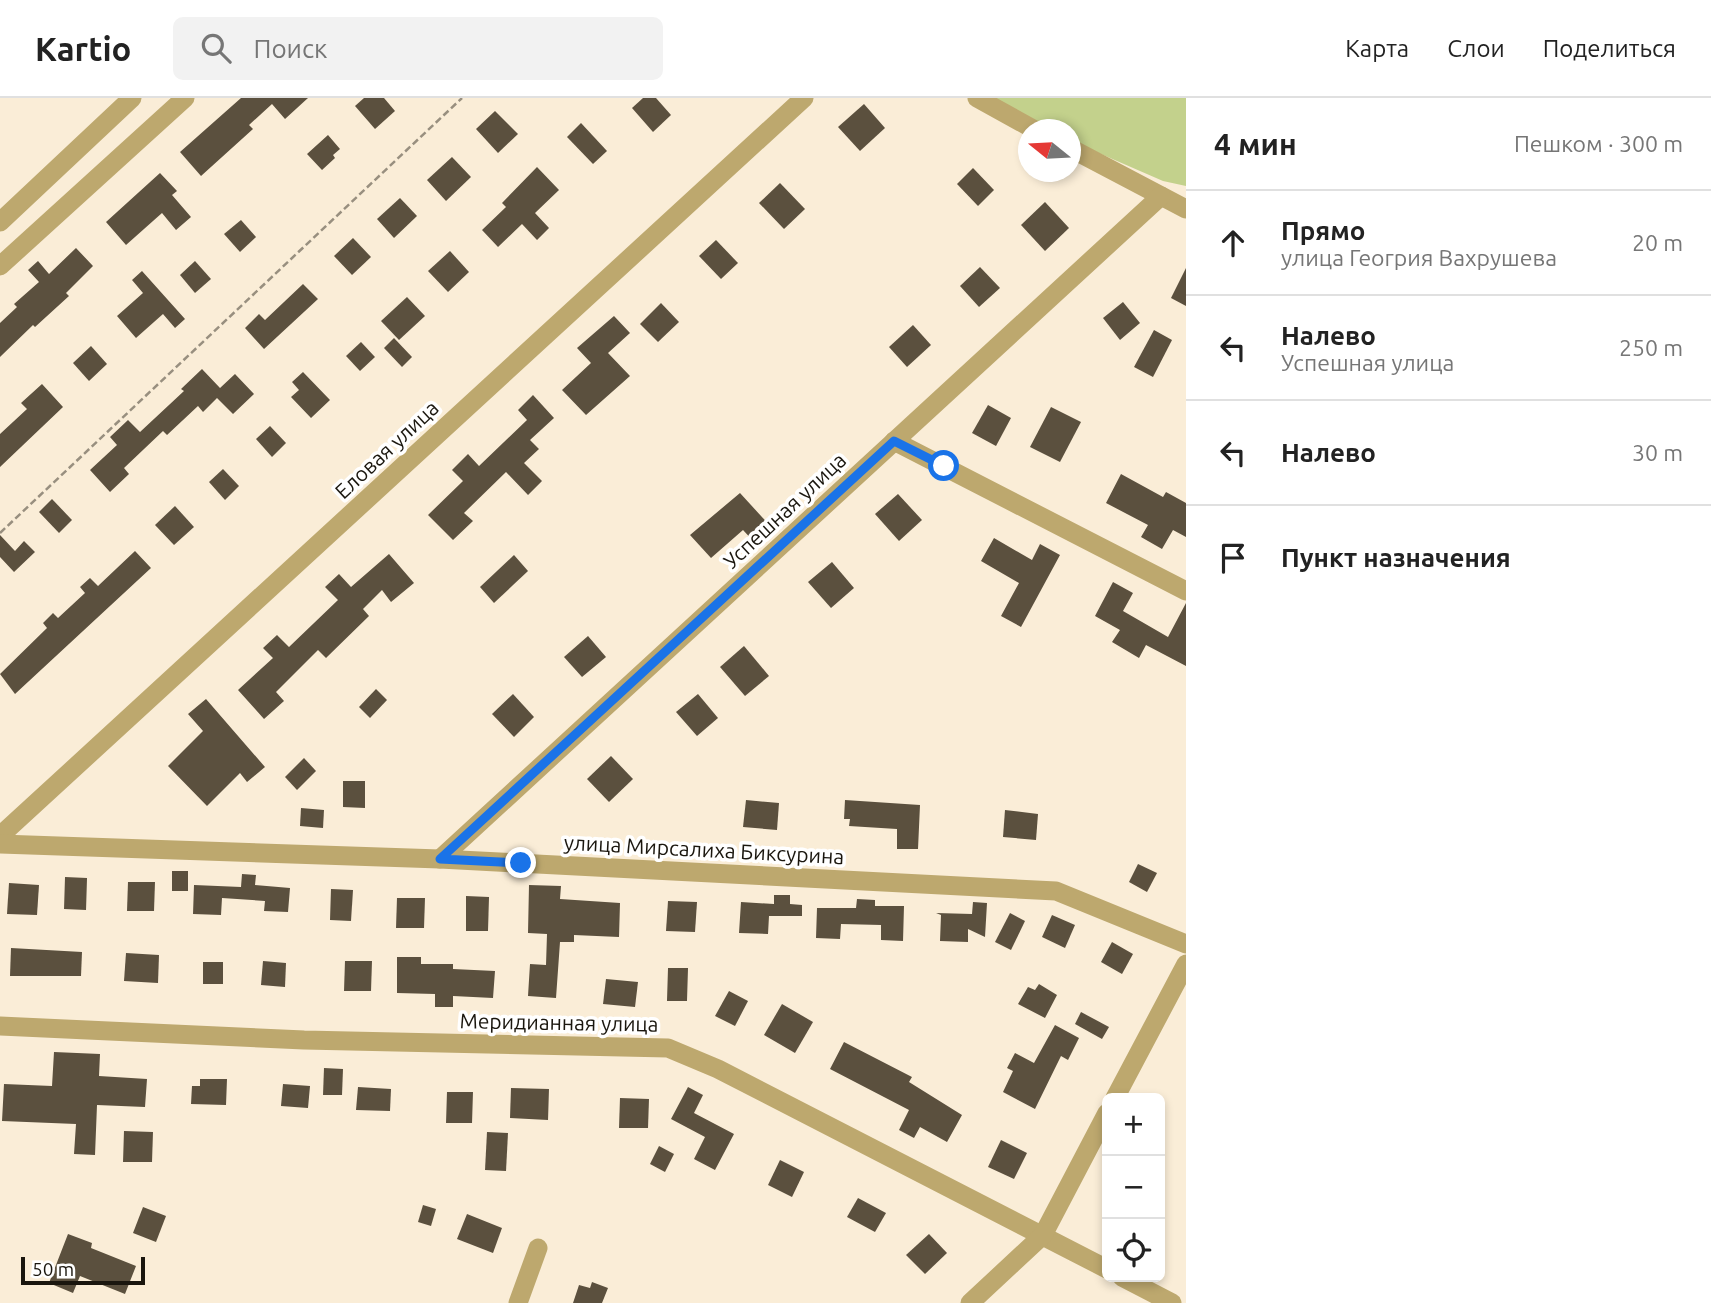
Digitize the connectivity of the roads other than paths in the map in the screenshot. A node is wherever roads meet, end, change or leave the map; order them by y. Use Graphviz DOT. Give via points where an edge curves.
graph roads {
  1 [pos="132,98"];
  2 [pos="185,98"];
  3 [pos="804,98"];
  4 [pos="976,98"];
  5 [pos="1018,121"];
  6 [pos="1081,154"];
  7 [pos="1161,197"];
  8 [pos="1186,209"];
  9 [pos="0,222"];
  10 [pos="0,266"];
  11 [pos="894,441"];
  12 [pos="1186,591"];
  13 [pos="0,836"];
  14 [pos="0,844"];
  15 [pos="440,859"];
  16 [pos="1186,944"];
  17 [pos="1186,964"];
  18 [pos="0,1026"];
  19 [pos="1118,1093"];
  20 [pos="1102,1123"];
  21 [pos="1043,1235"];
  22 [pos="538,1248"];
  23 [pos="1102,1266"];
  24 [pos="1132,1282"];
  25 [pos="518,1303"];
  26 [pos="970,1303"];
  27 [pos="1172,1303"];
  1 -- 9 [label="street"];
  2 -- 10 [label="street"];
  3 -- 13 [label="street, Еловая улица"];
  4 -- 5 [label="street"];
  6 -- 7 [label="street"];
  7 -- 8 [label="street"];
  7 -- 11 [label="street, Успешная улица"];
  11 -- 12 [label="street"];
  11 -- 15 [label="street, Успешная улица"];
  14 -- 15 [label="street, улица Мирсалиха Биксурина"];
  15 -- 16 [label="street, улица Мирсалиха Биксурина" via="1056,891"];
  17 -- 19 [label="street"];
  18 -- 21 [label="street, Меридианная улица" via="304,1040 668,1048 718,1069"];
  20 -- 21 [label="street"];
  21 -- 23 [label="street, Меридианная улица"];
  21 -- 26 [label="street"];
  22 -- 25 [label="street"];
  24 -- 27 [label="street"];
}
